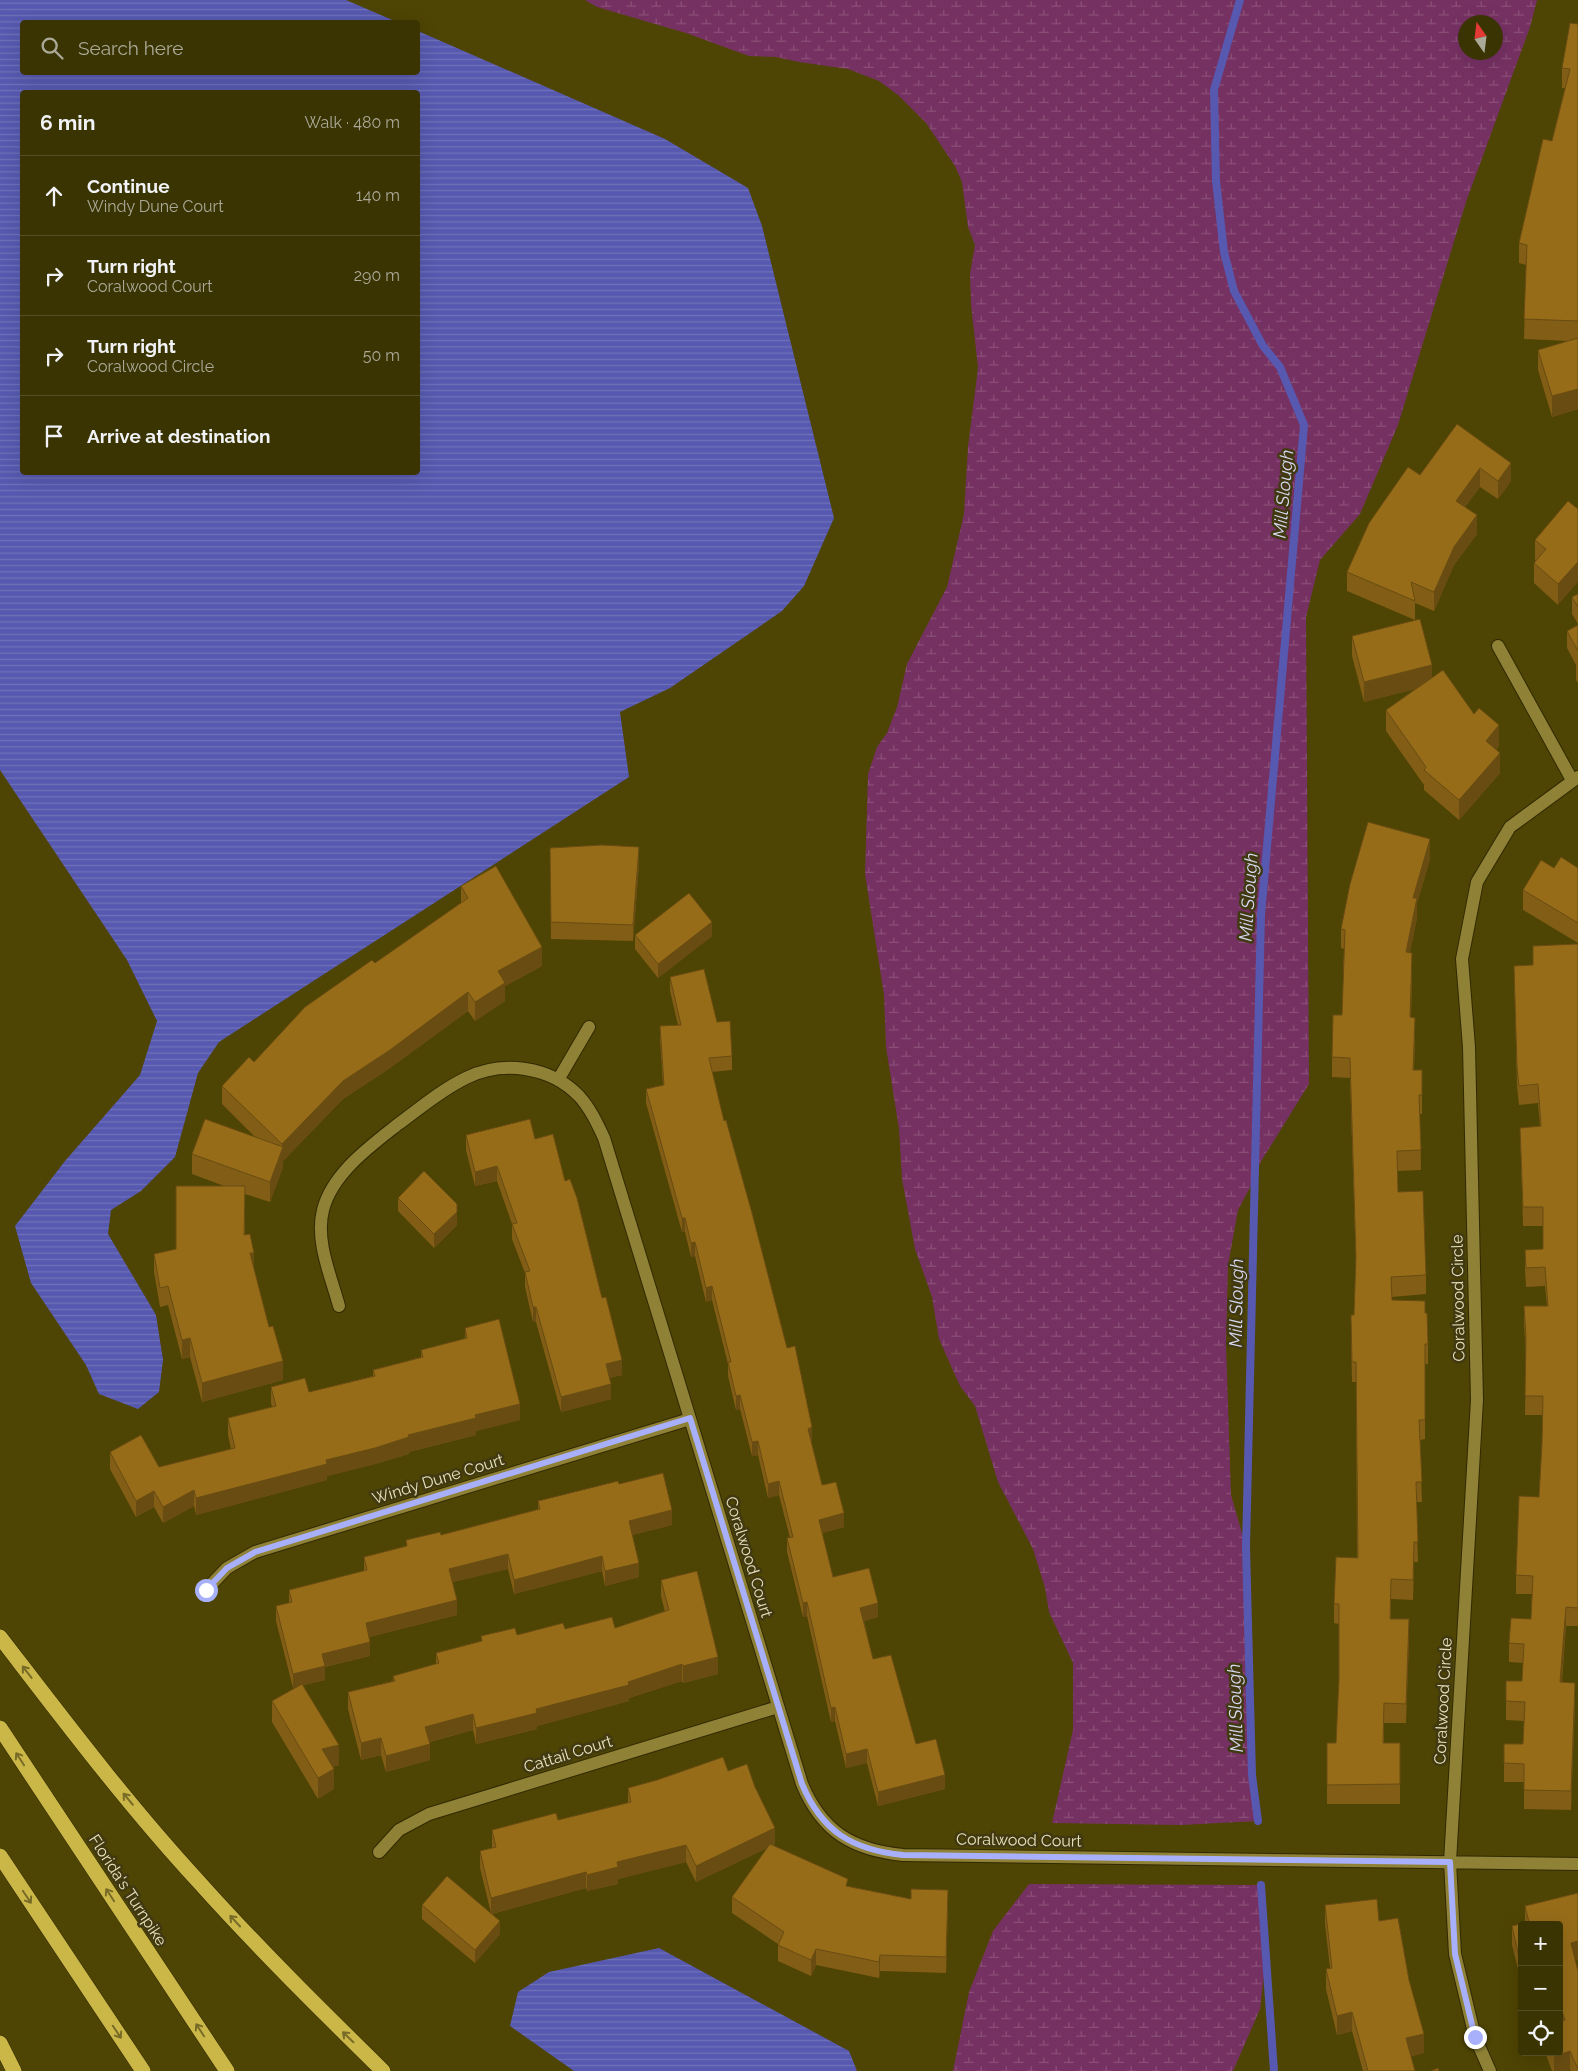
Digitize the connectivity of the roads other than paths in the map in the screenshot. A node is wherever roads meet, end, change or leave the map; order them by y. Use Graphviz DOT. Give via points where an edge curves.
graph roads {
  1 [pos="1498,646"];
  2 [pos="1575,778"];
  3 [pos="589,1027"];
  4 [pos="558,1080"];
  5 [pos="339,1306"];
  6 [pos="690,1418"];
  7 [pos="206,1590"];
  8 [pos="0,1637"];
  9 [pos="778,1707"];
  10 [pos="0,1728"];
  11 [pos="379,1852"];
  12 [pos="0,1856"];
  13 [pos="1450,1862"];
  14 [pos="1578,1864"];
  15 [pos="0,2043"];
  16 [pos="14,2071"];
  17 [pos="143,2071"];
  18 [pos="227,2071"];
  19 [pos="384,2071"];
  20 [pos="1490,2071"];
  1 -- 2 [label="street"];
  2 -- 13 [label="street, Coralwood Circle" via="1510,827 1477,882 1462,959 1469,1047 1477,1400"];
  3 -- 4 [label="street"];
  4 -- 5 [label="street, Coralwood Court" via="536,1071 512,1067 467,1077 379,1139 347,1170 328,1196 320,1237"];
  4 -- 6 [label="street, Coralwood Court" via="579,1097 604,1138"];
  6 -- 7 [label="street, Windy Dune Court" via="255,1552 227,1568"];
  6 -- 9 [label="street, Coralwood Court"];
  19 -- 8 [label="highway, one-way" via="300,1990 197,1881 94,1758"];
  9 -- 11 [label="street, Cattail Court" via="429,1814 399,1830"];
  9 -- 13 [label="street, Coralwood Court" via="802,1784 815,1811 843,1838 884,1853"];
  18 -- 10 [label="highway, Florida's Turnpike, one-way"];
  12 -- 17 [label="highway, one-way"];
  13 -- 14 [label="street"];
  13 -- 20 [label="street, Coralwood Circle" via="1455,1954 1475,2037"];
  15 -- 16 [label="highway"];
}
